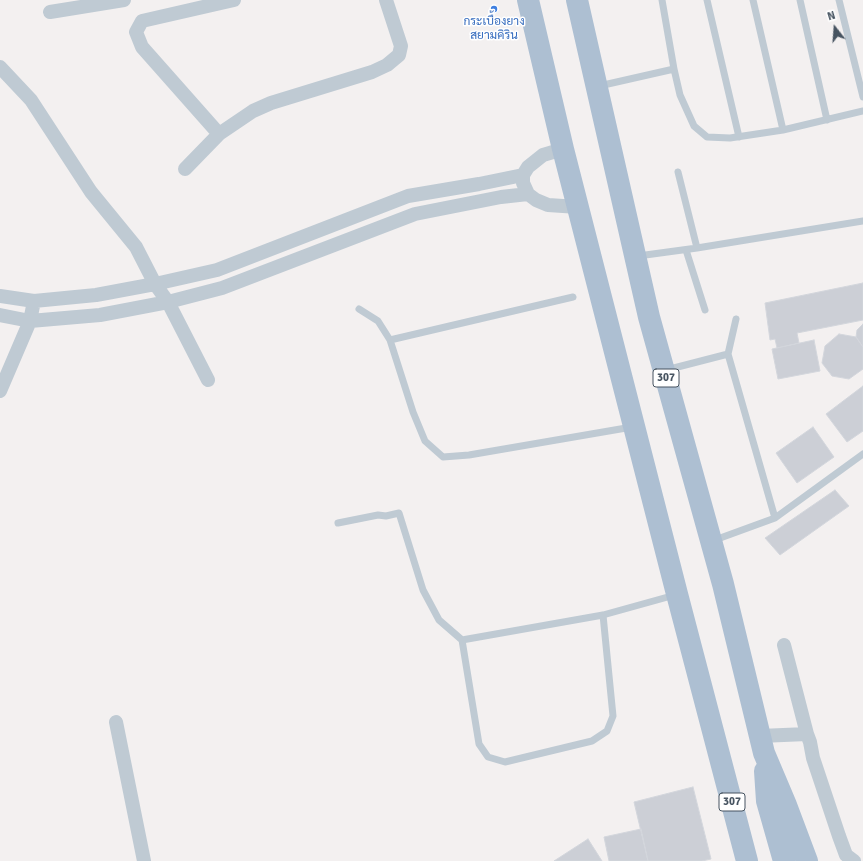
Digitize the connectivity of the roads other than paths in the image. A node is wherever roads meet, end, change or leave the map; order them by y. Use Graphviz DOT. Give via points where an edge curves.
graph roads {
  1 [pos="124,0"];
  2 [pos="234,0"];
  3 [pos="386,0"];
  4 [pos="528,0"];
  5 [pos="577,0"];
  6 [pos="662,0"];
  7 [pos="707,0"];
  8 [pos="754,0"];
  9 [pos="800,0"];
  10 [pos="839,0"];
  11 [pos="50,12"];
  12 [pos="0,67"];
  13 [pos="674,69"];
  14 [pos="597,87"];
  15 [pos="863,97"];
  16 [pos="863,111"];
  17 [pos="827,120"];
  18 [pos="783,130"];
  19 [pos="218,134"];
  20 [pos="739,137"];
  21 [pos="563,149"];
  22 [pos="185,169"];
  23 [pos="678,172"];
  24 [pos="523,175"];
  25 [pos="528,194"];
  26 [pos="578,207"];
  27 [pos="863,221"];
  28 [pos="697,248"];
  29 [pos="686,250"];
  30 [pos="636,256"];
  31 [pos="155,284"];
  32 [pos="0,296"];
  33 [pos="573,297"];
  34 [pos="34,301"];
  35 [pos="168,302"];
  36 [pos="359,309"];
  37 [pos="705,310"];
  38 [pos="0,315"];
  39 [pos="736,319"];
  40 [pos="30,321"];
  41 [pos="390,340"];
  42 [pos="728,354"];
  43 [pos="664,370"];
  44 [pos="208,380"];
  45 [pos="0,391"];
  46 [pos="634,426"];
  47 [pos="863,454"];
  48 [pos="775,518"];
  49 [pos="338,522"];
  50 [pos="710,542"];
  51 [pos="677,594"];
  52 [pos="603,615"];
  53 [pos="462,640"];
  54 [pos="784,645"];
  55 [pos="116,722"];
  56 [pos="807,734"];
  57 [pos="762,744"];
  58 [pos="144,861"];
  59 [pos="747,861"];
  60 [pos="784,861"];
  61 [pos="807,861"];
  62 [pos="854,861"];
  1 -- 11 [label="street"];
  2 -- 19 [label="street" via="142,21 136,32 142,47"];
  3 -- 19 [label="street" via="401,46 399,55 387,65 271,103 253,111"];
  4 -- 21 [label="main road, 307"];
  5 -- 14 [label="main road, 307"];
  6 -- 13 [label="lane"];
  7 -- 20 [label="lane"];
  8 -- 18 [label="lane"];
  9 -- 17 [label="lane"];
  10 -- 15 [label="lane"];
  12 -- 31 [label="street" via="31,100 91,192 136,247"];
  13 -- 14 [label="lane"];
  13 -- 20 [label="lane" via="680,95 694,126 707,137"];
  14 -- 30 [label="main road, 307"];
  16 -- 17 [label="lane"];
  17 -- 18 [label="lane"];
  18 -- 20 [label="lane"];
  19 -- 22 [label="street"];
  21 -- 24 [label="street" via="544,155 528,167"];
  21 -- 26 [label="main road, 307"];
  23 -- 28 [label="lane"];
  24 -- 25 [label="street" via="523,183"];
  24 -- 31 [label="street" via="408,196 217,270"];
  25 -- 26 [label="street" via="548,205"];
  25 -- 35 [label="street" via="415,214 222,288"];
  26 -- 46 [label="main road, 307"];
  27 -- 28 [label="lane"];
  28 -- 29 [label="lane"];
  29 -- 30 [label="lane"];
  29 -- 37 [label="lane"];
  30 -- 43 [label="main road, 307"];
  31 -- 34 [label="street" via="96,295"];
  31 -- 35 [label="street"];
  32 -- 34 [label="street"];
  33 -- 41 [label="lane"];
  34 -- 40 [label="street"];
  35 -- 40 [label="street" via="100,315"];
  35 -- 44 [label="street"];
  36 -- 41 [label="lane" via="378,321"];
  38 -- 40 [label="street"];
  39 -- 42 [label="lane"];
  40 -- 45 [label="street"];
  41 -- 46 [label="lane" via="425,441 443,457"];
  42 -- 43 [label="lane"];
  42 -- 48 [label="lane"];
  43 -- 50 [label="main road, 307"];
  46 -- 51 [label="main road, 307"];
  47 -- 48 [label="lane"];
  48 -- 50 [label="lane"];
  49 -- 53 [label="lane" via="399,513 423,590 438,620"];
  50 -- 57 [label="main road, 307" via="723,584"];
  51 -- 52 [label="lane"];
  51 -- 59 [label="main road, 307"];
  52 -- 53 [label="lane"];
  52 -- 53 [label="lane" via="613,716 607,731 592,741 505,762 488,757 479,744"];
  54 -- 56 [label="street"];
  55 -- 58 [label="street"];
  56 -- 57 [label="street"];
  56 -- 62 [label="street" via="846,855"];
  57 -- 60 [label="main road, 307" via="767,801"];
  57 -- 61 [label="main road"];
}
